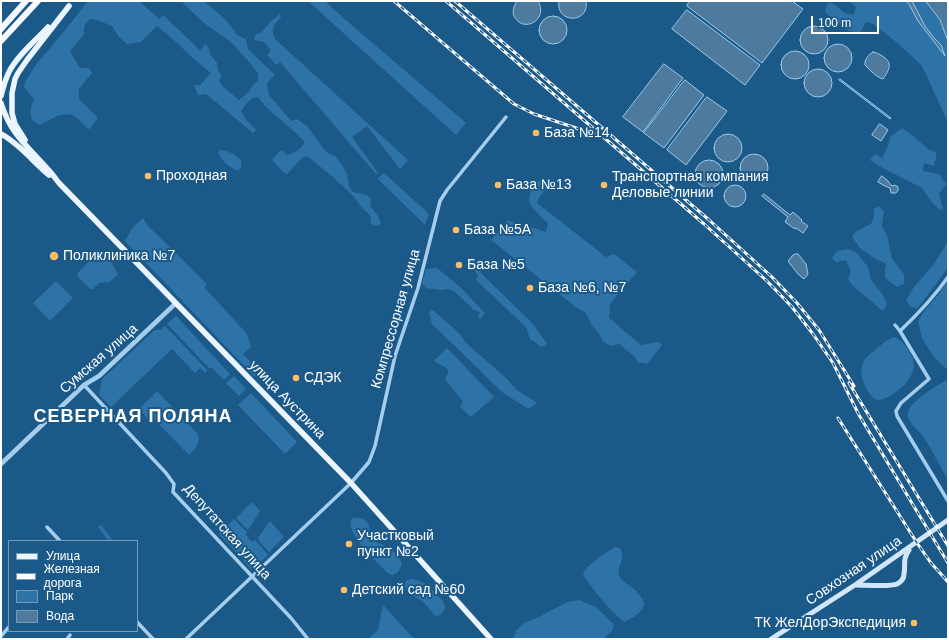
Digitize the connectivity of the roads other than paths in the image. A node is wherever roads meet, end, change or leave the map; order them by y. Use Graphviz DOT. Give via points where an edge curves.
graph roads {
  1 [pos="26,1"];
  2 [pos="38,1"];
  3 [pos="73,1"];
  4 [pos="69,6"];
  5 [pos="1,29"];
  6 [pos="1,41"];
  7 [pos="1,96"];
  8 [pos="1,103"];
  9 [pos="506,117"];
  10 [pos="1,134"];
  11 [pos="1,138"];
  12 [pos="26,153"];
  13 [pos="35,155"];
  14 [pos="59,183"];
  15 [pos="948,277"];
  16 [pos="176,304"];
  17 [pos="895,325"];
  18 [pos="900,330"];
  19 [pos="84,386"];
  20 [pos="1,464"];
  21 [pos="351,484"];
  22 [pos="948,501"];
  23 [pos="948,520"];
  24 [pos="46,527"];
  25 [pos="59,540"];
  26 [pos="911,547"];
  27 [pos="890,562"];
  28 [pos="904,569"];
  29 [pos="252,577"];
  30 [pos="855,585"];
  31 [pos="138,623"];
  32 [pos="8,628"];
  33 [pos="70,635"];
  34 [pos="1,636"];
  35 [pos="67,639"];
  36 [pos="152,639"];
  37 [pos="186,639"];
  38 [pos="308,639"];
  39 [pos="491,639"];
  40 [pos="771,639"];
  1 -- 5 [label="highway"];
  2 -- 6 [label="highway"];
  3 -- 4 [label="main road"];
  4 -- 7 [label="main road" via="16,62 7,77"];
  4 -- 13 [label="main road" via="21,68 13,86 13,118"];
  8 -- 13 [label="main road" via="16,133"];
  9 -- 21 [label="street, Компрессорная улица" via="440,201 418,288 395,356 375,446 369,462"];
  10 -- 12 [label="main road"];
  11 -- 12 [label="main road"];
  12 -- 14 [label="main road"];
  13 -- 14 [label="main road"];
  14 -- 16 [label="main road, улица Аустрина"];
  15 -- 18 [label="street" via="938,292"];
  16 -- 19 [label="street, Сумская улица" via="99,376"];
  16 -- 21 [label="main road, улица Аустрина"];
  17 -- 18 [label="street"];
  18 -- 22 [label="street" via="929,379 901,403 896,412 897,416"];
  19 -- 20 [label="street, Сумская улица"];
  19 -- 29 [label="street, Депутатская улица" via="166,473 174,484 173,492"];
  21 -- 29 [label="street, Компрессорная улица"];
  21 -- 39 [label="main road, улица Аустрина"];
  23 -- 26 [label="main road, Совхозная улица"];
  24 -- 25 [label="street"];
  26 -- 27 [label="main road, Совхозная улица"];
  26 -- 28 [label="main road" via="905,557"];
  27 -- 28 [label="main road" via="898,563"];
  27 -- 30 [label="main road, Совхозная улица"];
  28 -- 30 [label="main road" via="903,580 894,585"];
  29 -- 37 [label="street, Компрессорная улица"];
  29 -- 38 [label="street, Депутатская улица"];
  30 -- 40 [label="main road, Совхозная улица"];
  31 -- 36 [label="street"];
  32 -- 34 [label="street"];
  33 -- 35 [label="street"];
}
